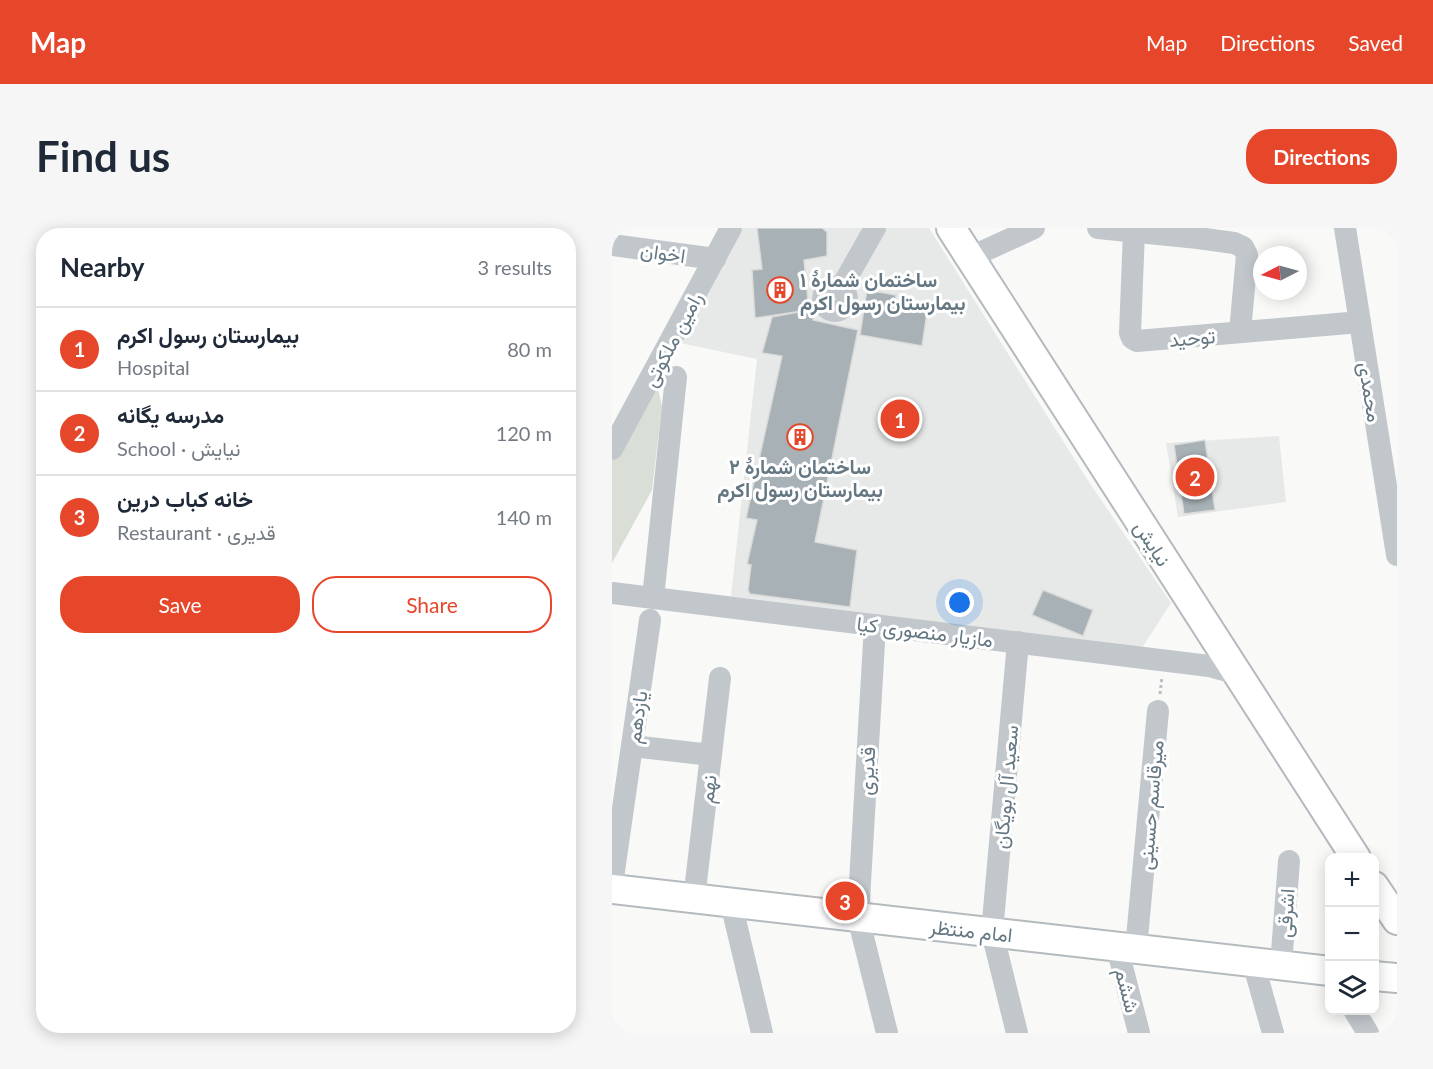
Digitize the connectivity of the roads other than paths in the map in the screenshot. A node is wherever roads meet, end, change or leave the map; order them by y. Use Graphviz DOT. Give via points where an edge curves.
graph roads {
  1 [pos="716,228"];
  2 [pos="731,228"];
  3 [pos="875,228"];
  4 [pos="951,228"];
  5 [pos="1034,228"];
  6 [pos="1098,228"];
  7 [pos="1345,228"];
  8 [pos="1134,231"];
  9 [pos="1199,233"];
  10 [pos="612,245"];
  11 [pos="984,250"];
  12 [pos="715,259"];
  13 [pos="840,288"];
  14 [pos="1360,322"];
  15 [pos="1240,332"];
  16 [pos="676,377"];
  17 [pos="612,449"];
  18 [pos="1389,458"];
  19 [pos="1397,555"];
  20 [pos="612,593"];
  21 [pos="652,609"];
  22 [pos="875,625"];
  23 [pos="1018,642"];
  24 [pos="1238,674"];
  25 [pos="720,678"];
  26 [pos="1158,711"];
  27 [pos="632,746"];
  28 [pos="711,755"];
  29 [pos="1353,853"];
  30 [pos="1289,861"];
  31 [pos="612,885"];
  32 [pos="612,889"];
  33 [pos="694,899"];
  34 [pos="731,903"];
  35 [pos="858,917"];
  36 [pos="992,932"];
  37 [pos="1126,948"];
  38 [pos="1267,964"];
  39 [pos="1325,971"];
  40 [pos="1379,976"];
  41 [pos="1397,978"];
  42 [pos="1357,1015"];
  43 [pos="762,1033"];
  44 [pos="887,1033"];
  45 [pos="1017,1033"];
  46 [pos="1139,1033"];
  47 [pos="1273,1033"];
  48 [pos="1368,1033"];
  1 -- 12 [label="street"];
  2 -- 12 [label="street, رامین ملکوتی"];
  3 -- 13 [label="street"];
  4 -- 24 [label="main road, نیایش"];
  5 -- 11 [label="street"];
  6 -- 8 [label="street"];
  7 -- 14 [label="street, محمدی"];
  8 -- 9 [label="street"];
  8 -- 15 [label="street, توحید" via="1132,338 1143,341"];
  9 -- 15 [label="street" via="1234,243 1246,251"];
  10 -- 12 [label="street, اخوان"];
  12 -- 17 [label="street, رامین ملکوتی"];
  14 -- 15 [label="street, توحید"];
  14 -- 18 [label="street, محمدی"];
  16 -- 21 [label="street, یازدهم"];
  18 -- 19 [label="street, محمدی"];
  20 -- 21 [label="street, مازیار منصوری کیا"];
  21 -- 22 [label="street, مازیار منصوری کیا"];
  21 -- 27 [label="street, یازدهم"];
  22 -- 23 [label="street, مازیار منصوری کیا"];
  22 -- 35 [label="street, قدیری"];
  23 -- 24 [label="street, مازیار منصوری کیا" via="1209,666"];
  23 -- 36 [label="street, سعید آل بویگان"];
  24 -- 29 [label="main road, نیایش"];
  25 -- 28 [label="street, نهم"];
  26 -- 37 [label="street, میرقاسم حسینی"];
  27 -- 28 [label="street"];
  27 -- 31 [label="street, یازدهم"];
  28 -- 33 [label="street, نهم"];
  30 -- 38 [label="street, اشرقی"];
  32 -- 33 [label="main road, امام منتظر"];
  33 -- 34 [label="main road, امام منتظر"];
  34 -- 35 [label="main road, امام منتظر"];
  34 -- 43 [label="street"];
  35 -- 36 [label="main road, امام منتظر"];
  35 -- 44 [label="street, قدیری"];
  36 -- 37 [label="main road, امام منتظر"];
  36 -- 45 [label="street, سعید آل بویگان"];
  37 -- 38 [label="main road, امام منتظر"];
  37 -- 46 [label="street, ششم"];
  38 -- 39 [label="main road, امام منتظر"];
  38 -- 47 [label="street"];
  40 -- 41 [label="main road"];
  42 -- 48 [label="street"];
}
